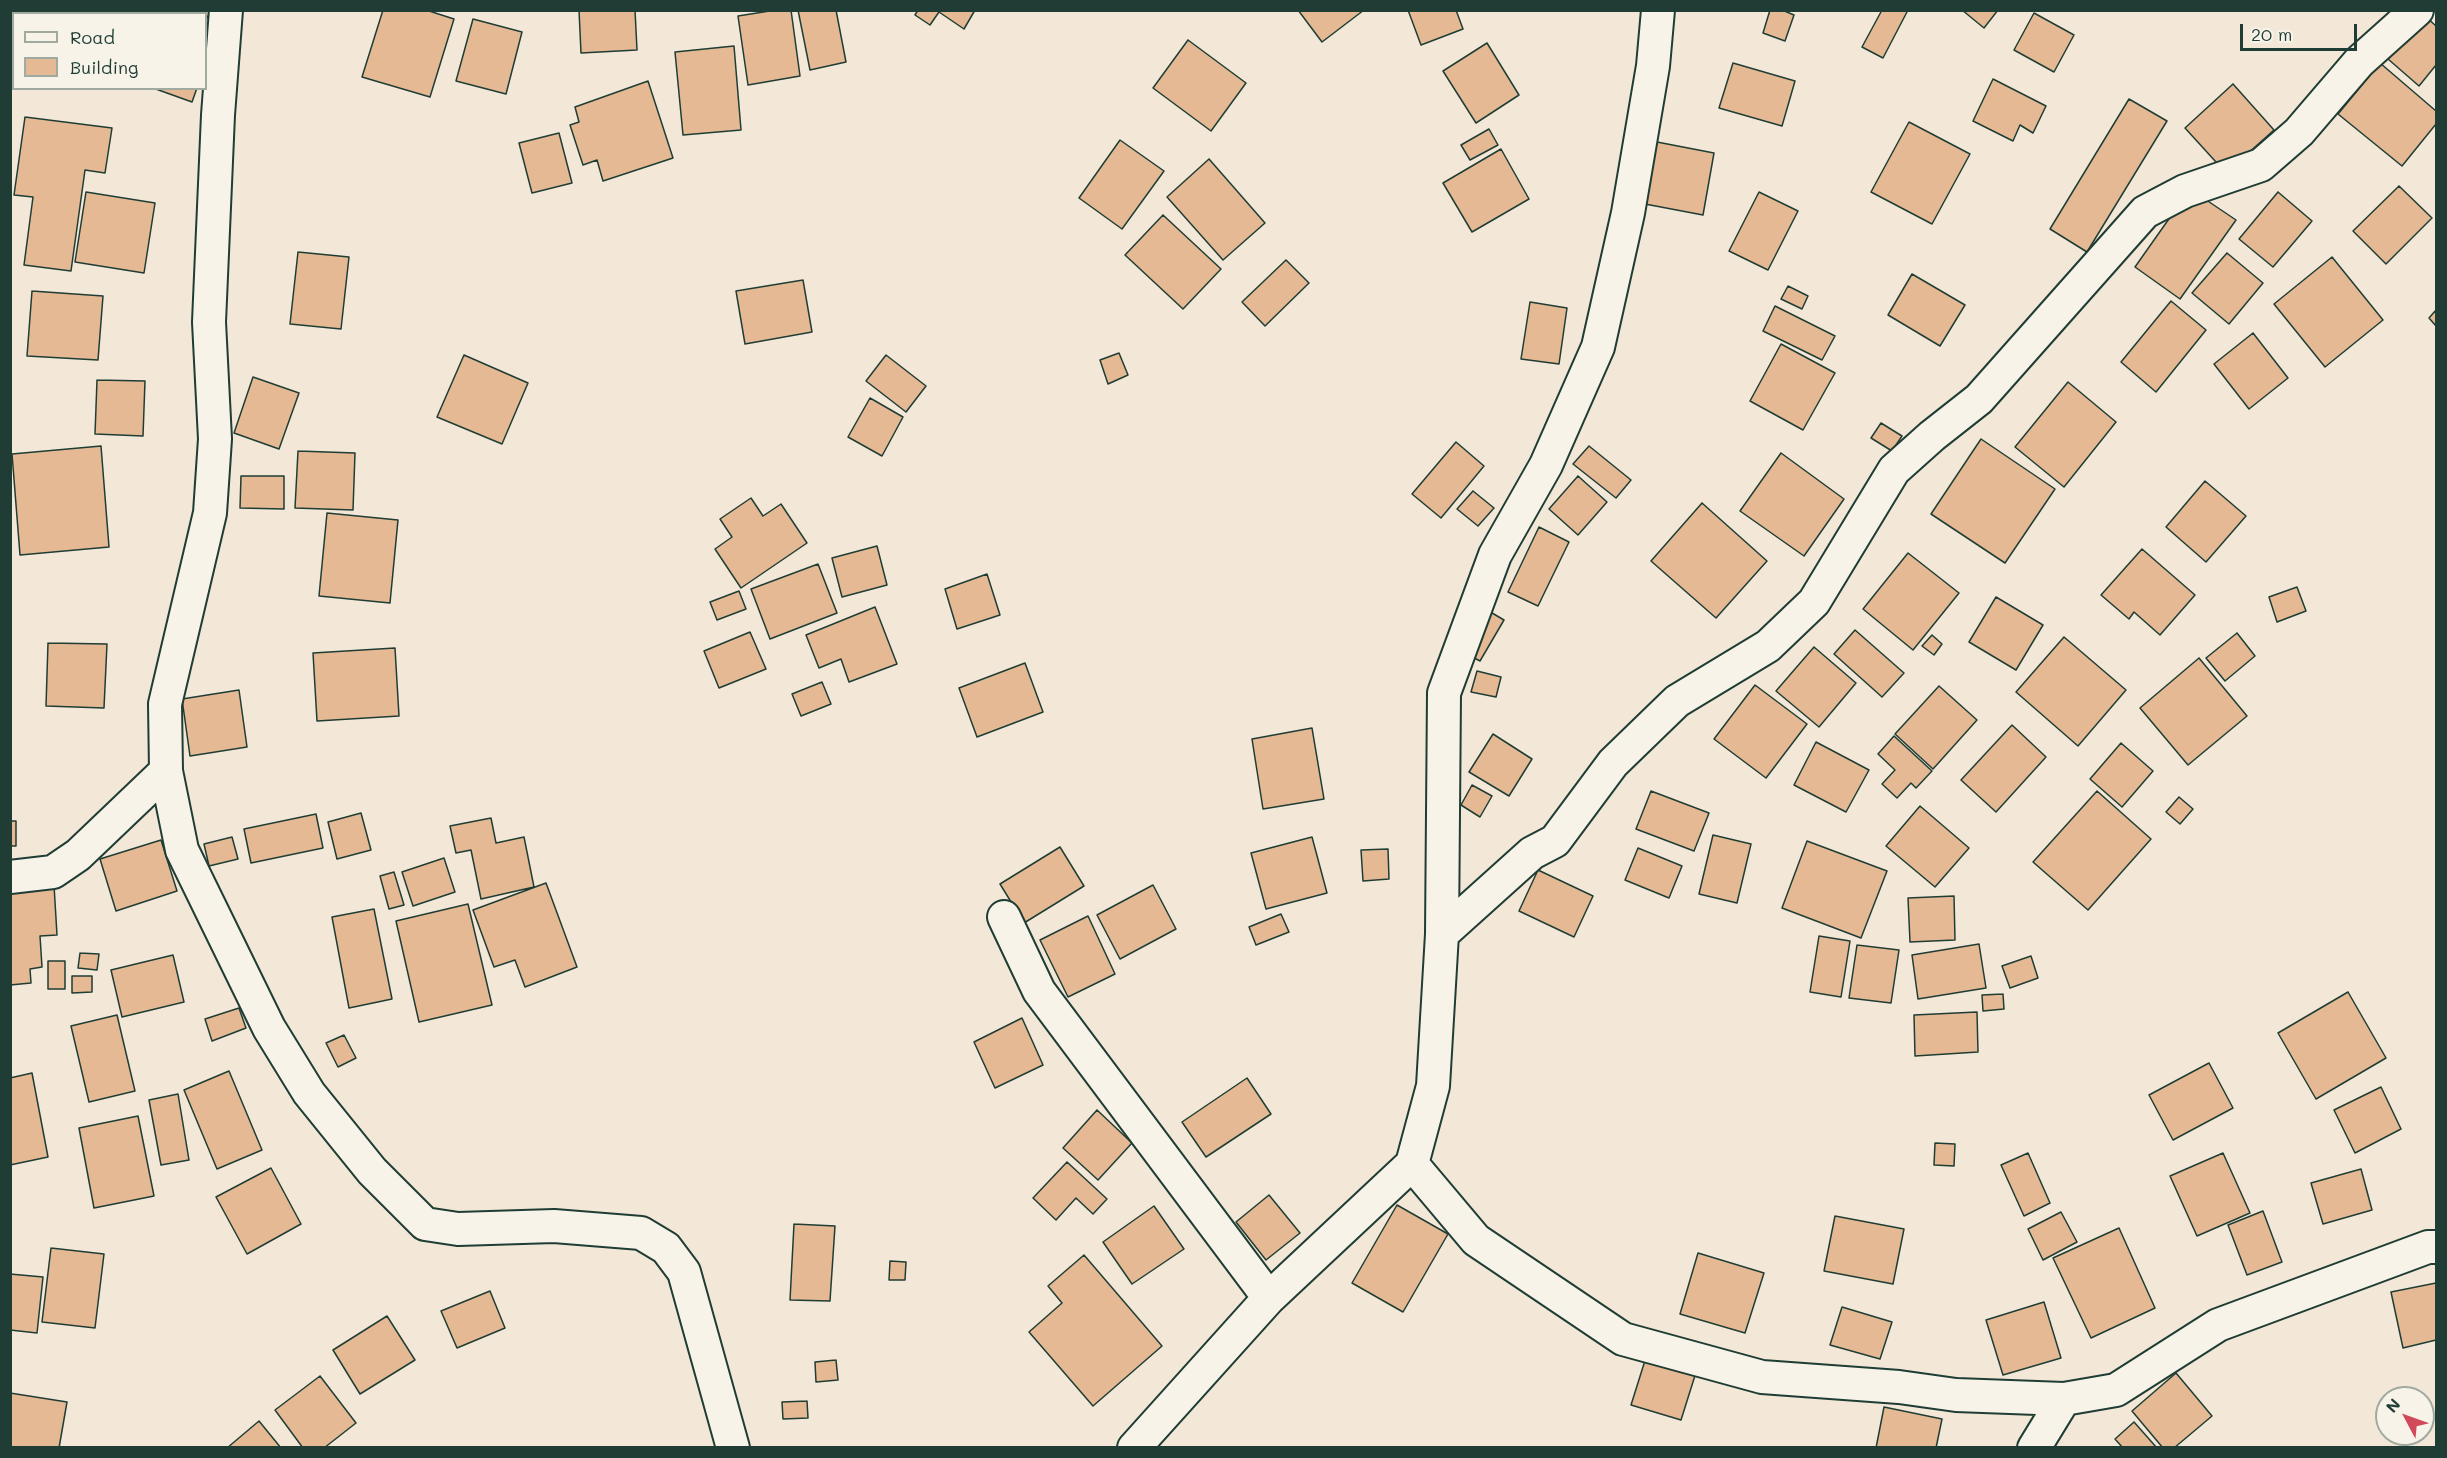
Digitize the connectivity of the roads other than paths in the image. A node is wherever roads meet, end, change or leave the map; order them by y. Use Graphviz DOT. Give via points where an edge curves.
graph roads {
  1 [pos="226,10"];
  2 [pos="1658,10"];
  3 [pos="2416,10"];
  4 [pos="166,771"];
  5 [pos="10,877"];
  6 [pos="1004,917"];
  7 [pos="1442,934"];
  8 [pos="1412,1164"];
  9 [pos="2436,1248"];
  10 [pos="1269,1298"];
  11 [pos="2064,1399"];
  12 [pos="733,1448"];
  13 [pos="1134,1448"];
  14 [pos="2034,1448"];
  1 -- 4 [label="street" via="209,322 215,439 210,513 165,704"];
  2 -- 7 [label="street" via="1653,66 1628,213 1598,347 1546,465 1495,555 1444,693"];
  3 -- 7 [label="street" via="2359,62 2299,132 2261,165 2185,191 2145,212 1979,399 1894,470 1814,602 1768,646 1677,701 1613,763 1555,841 1532,853"];
  4 -- 5 [label="street" via="53,872"];
  4 -- 12 [label="street" via="182,850 269,1028 309,1093 365,1162 425,1224 458,1229 554,1227 641,1233 666,1248 684,1272"];
  6 -- 10 [label="street" via="1039,991"];
  7 -- 8 [label="street" via="1433,1086"];
  8 -- 10 [label="street"];
  8 -- 11 [label="street" via="1476,1240 1623,1339 1762,1377 1956,1395"];
  9 -- 11 [label="street" via="2428,1247 2218,1325 2116,1390"];
  10 -- 13 [label="street"];
  11 -- 14 [label="street"];
}
